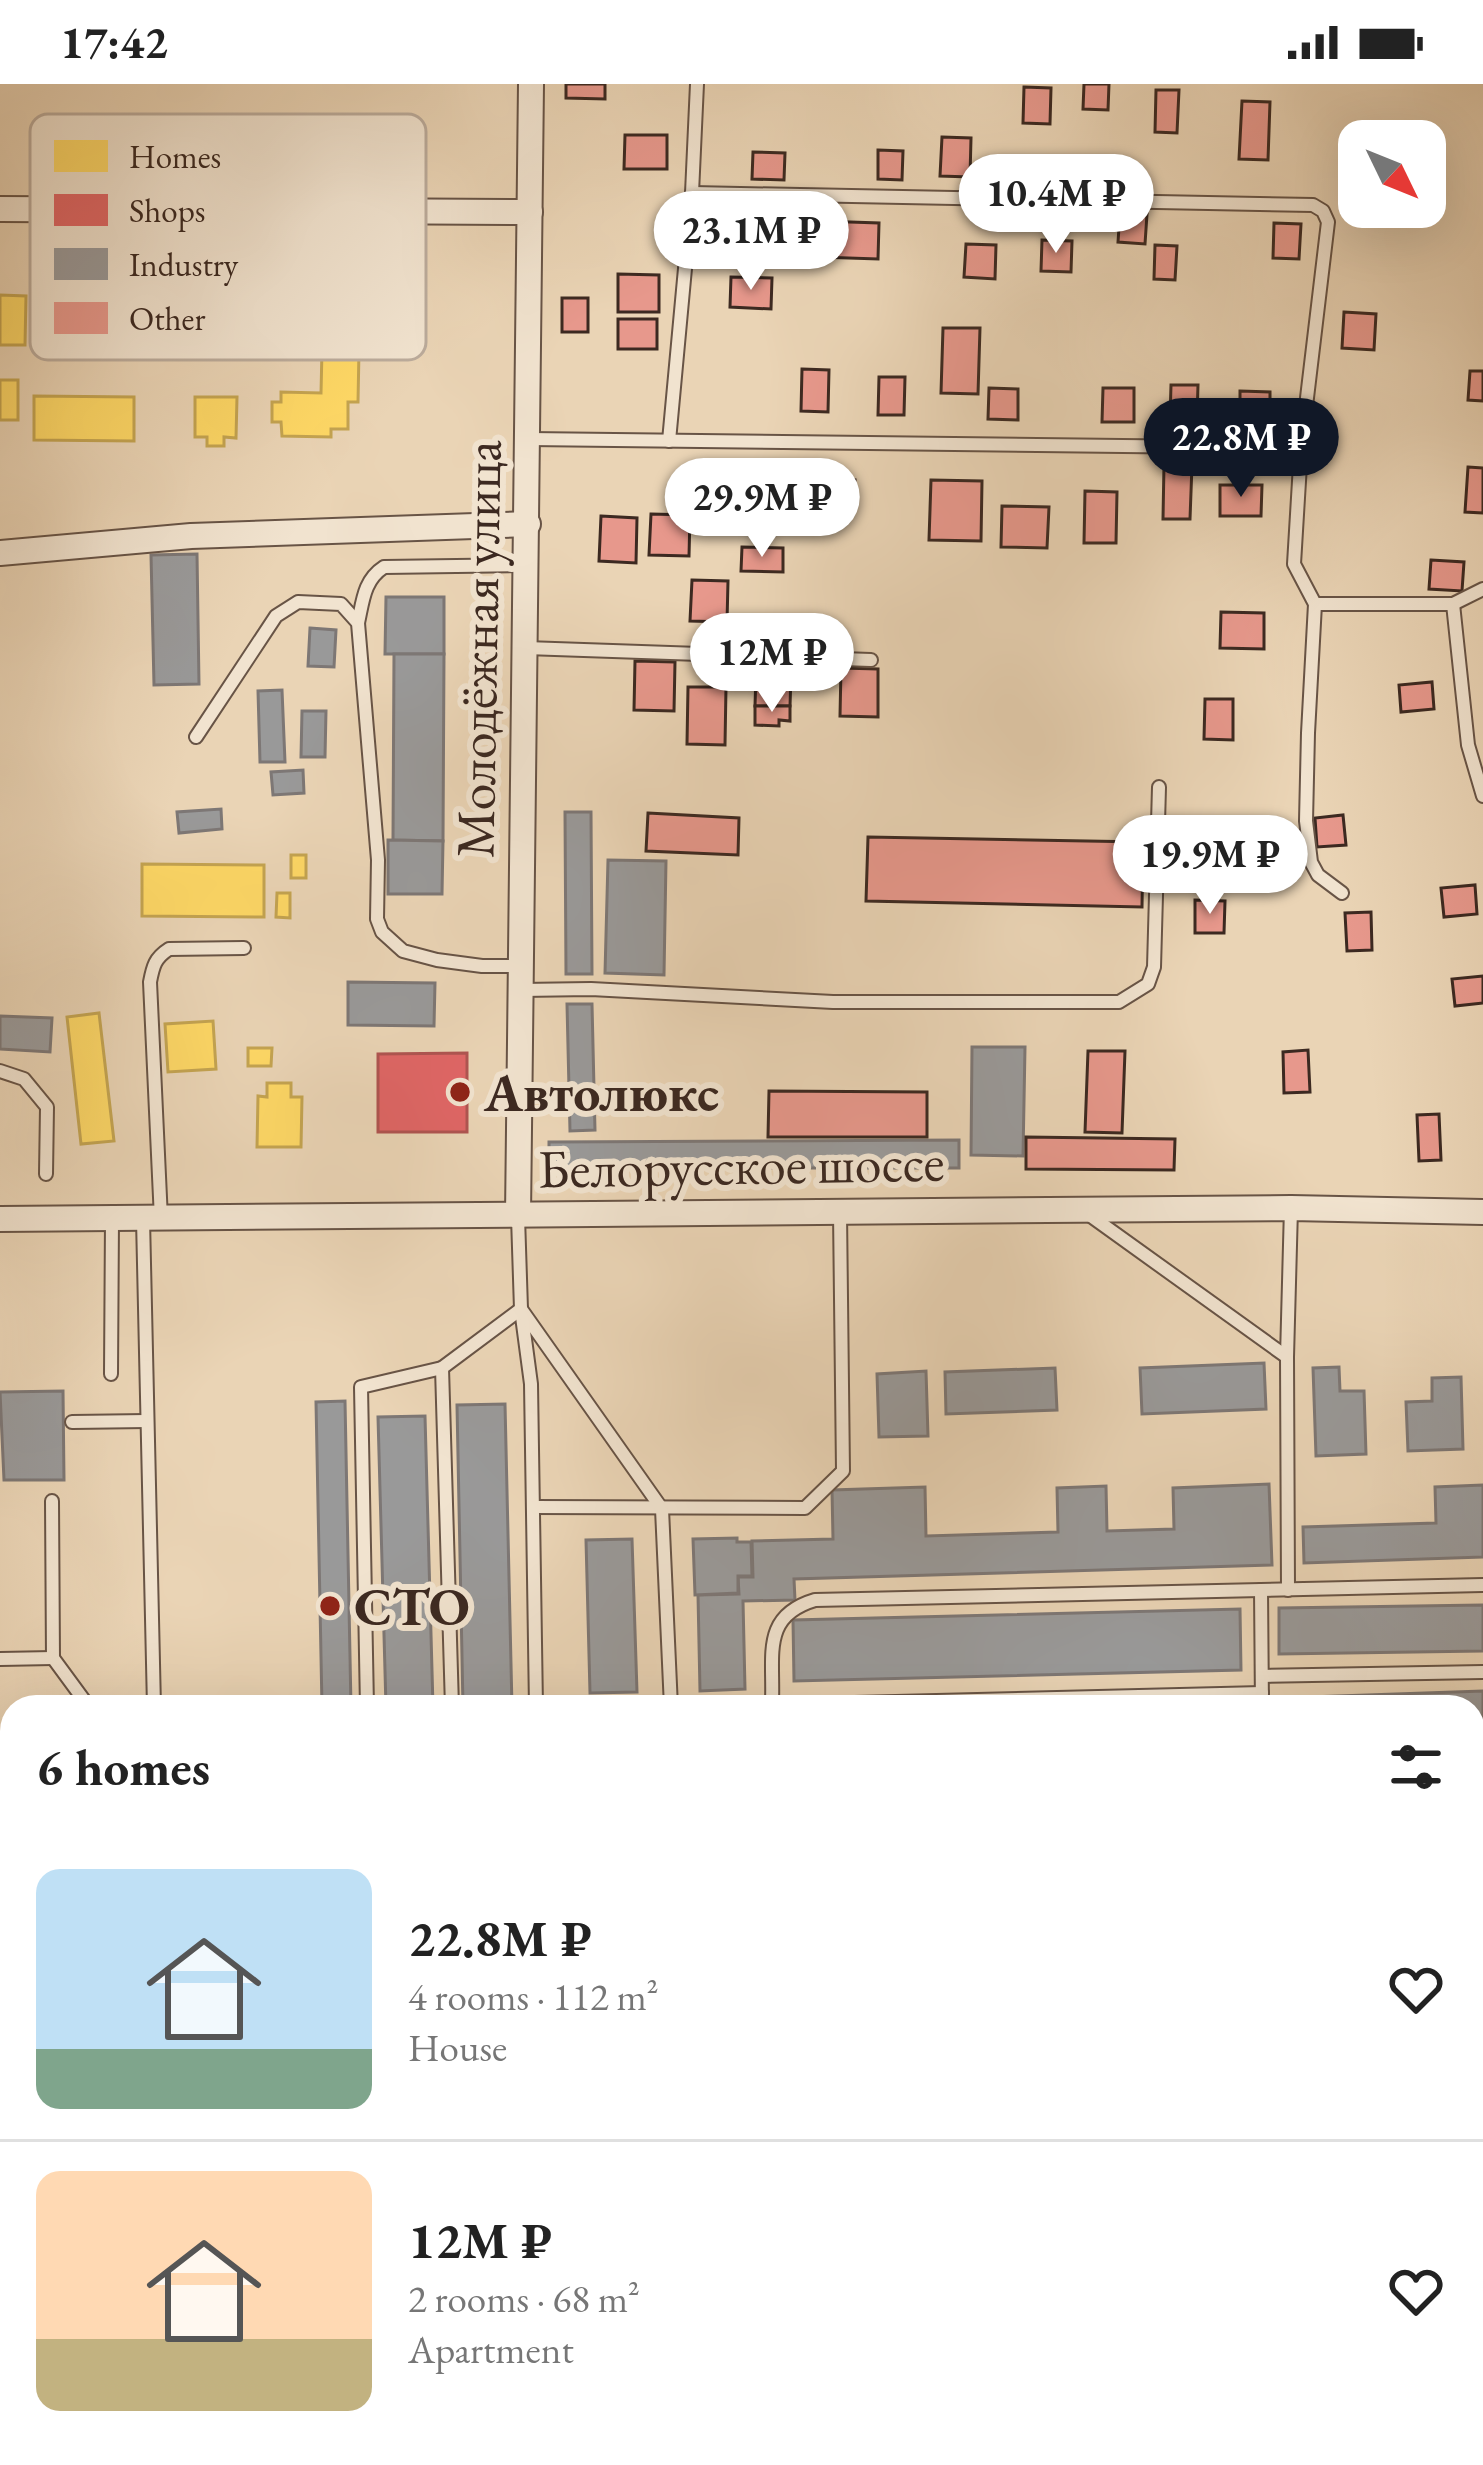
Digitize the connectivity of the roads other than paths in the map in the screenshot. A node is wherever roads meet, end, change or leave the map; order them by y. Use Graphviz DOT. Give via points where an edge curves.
graph roads {
  1 [pos="531,84"];
  2 [pos="697,84"];
  3 [pos="692,194"];
  4 [pos="0,208"];
  5 [pos="30,208"];
  6 [pos="426,211"];
  7 [pos="530,212"];
  8 [pos="529,440"];
  9 [pos="669,441"];
  10 [pos="1301,448"];
  11 [pos="528,524"];
  12 [pos="0,553"];
  13 [pos="527,565"];
  14 [pos="1483,589"];
  15 [pos="1315,604"];
  16 [pos="1454,604"];
  17 [pos="358,623"];
  18 [pos="526,648"];
  19 [pos="871,660"];
  20 [pos="196,737"];
  21 [pos="1159,787"];
  22 [pos="1483,796"];
  23 [pos="1342,893"];
  24 [pos="244,948"];
  25 [pos="522,978"];
  26 [pos="0,1070"];
  27 [pos="46,1174"];
  28 [pos="1291,1208"];
  29 [pos="1082,1210"];
  30 [pos="840,1211"];
  31 [pos="1483,1212"];
  32 [pos="518,1216"];
  33 [pos="0,1219"];
  34 [pos="112,1219"];
  35 [pos="152,1219"];
  36 [pos="521,1309"];
  37 [pos="1287,1357"];
  38 [pos="442,1368"];
  39 [pos="111,1374"];
  40 [pos="147,1421"];
  41 [pos="72,1422"];
  42 [pos="52,1501"];
  43 [pos="533,1507"];
  44 [pos="662,1509"];
  45 [pos="1483,1585"];
  46 [pos="1261,1590"];
  47 [pos="1288,1590"];
  48 [pos="53,1658"];
  49 [pos="0,1659"];
  50 [pos="1483,1672"];
  51 [pos="1262,1676"];
  52 [pos="80,1695"];
  53 [pos="154,1695"];
  54 [pos="367,1695"];
  55 [pos="452,1695"];
  56 [pos="536,1695"];
  57 [pos="670,1695"];
  58 [pos="772,1695"];
  59 [pos="1262,1695"];
  1 -- 7 [label="street, Молодёжная улица"];
  2 -- 3 [label="lane"];
  3 -- 9 [label="lane"];
  3 -- 10 [label="lane" via="1313,206 1328,222"];
  4 -- 5 [label="street"];
  6 -- 7 [label="street"];
  7 -- 8 [label="street, Молодёжная улица"];
  8 -- 9 [label="lane"];
  8 -- 11 [label="street, Молодёжная улица"];
  9 -- 10 [label="lane"];
  10 -- 15 [label="lane" via="1294,564"];
  11 -- 12 [label="street" via="191,536"];
  11 -- 13 [label="street, Молодёжная улица"];
  13 -- 17 [label="lane" via="385,567 365,589"];
  13 -- 18 [label="street, Молодёжная улица"];
  14 -- 16 [label="lane"];
  15 -- 16 [label="lane"];
  15 -- 23 [label="lane" via="1306,821 1310,862"];
  16 -- 22 [label="lane" via="1468,745"];
  17 -- 20 [label="lane" via="330,601 287,607"];
  17 -- 25 [label="lane" via="382,932 403,951"];
  18 -- 19 [label="lane"];
  18 -- 25 [label="street, Молодёжная улица"];
  21 -- 25 [label="lane" via="1154,968 1148,984 1119,1002 832,1002"];
  24 -- 35 [label="lane" via="170,950 153,965"];
  25 -- 32 [label="street, Молодёжная улица"];
  26 -- 27 [label="lane" via="24,1079 47,1107"];
  28 -- 29 [label="street, Белорусское шоссе"];
  28 -- 31 [label="street, Белорусское шоссе"];
  28 -- 37 [label="lane"];
  29 -- 30 [label="street, Белорусское шоссе"];
  29 -- 37 [label="lane"];
  30 -- 32 [label="street, Белорусское шоссе"];
  30 -- 44 [label="lane" via="843,1471 806,1508"];
  32 -- 35 [label="street, Белорусское шоссе"];
  32 -- 36 [label="lane"];
  33 -- 34 [label="street, Белорусское шоссе"];
  34 -- 35 [label="street, Белорусское шоссе"];
  34 -- 39 [label="lane"];
  35 -- 40 [label="lane"];
  36 -- 38 [label="lane"];
  36 -- 43 [label="lane"];
  36 -- 44 [label="lane"];
  37 -- 47 [label="lane"];
  38 -- 54 [label="lane" via="361,1387"];
  38 -- 55 [label="lane"];
  40 -- 41 [label="lane"];
  40 -- 53 [label="lane"];
  42 -- 48 [label="lane"];
  43 -- 44 [label="lane"];
  43 -- 56 [label="lane"];
  44 -- 57 [label="lane"];
  45 -- 47 [label="lane"];
  46 -- 47 [label="lane"];
  46 -- 51 [label="lane"];
  46 -- 58 [label="lane" via="815,1600 794,1606 775,1628"];
  48 -- 49 [label="lane"];
  48 -- 52 [label="lane"];
  50 -- 51 [label="lane"];
  51 -- 59 [label="lane"];
}
